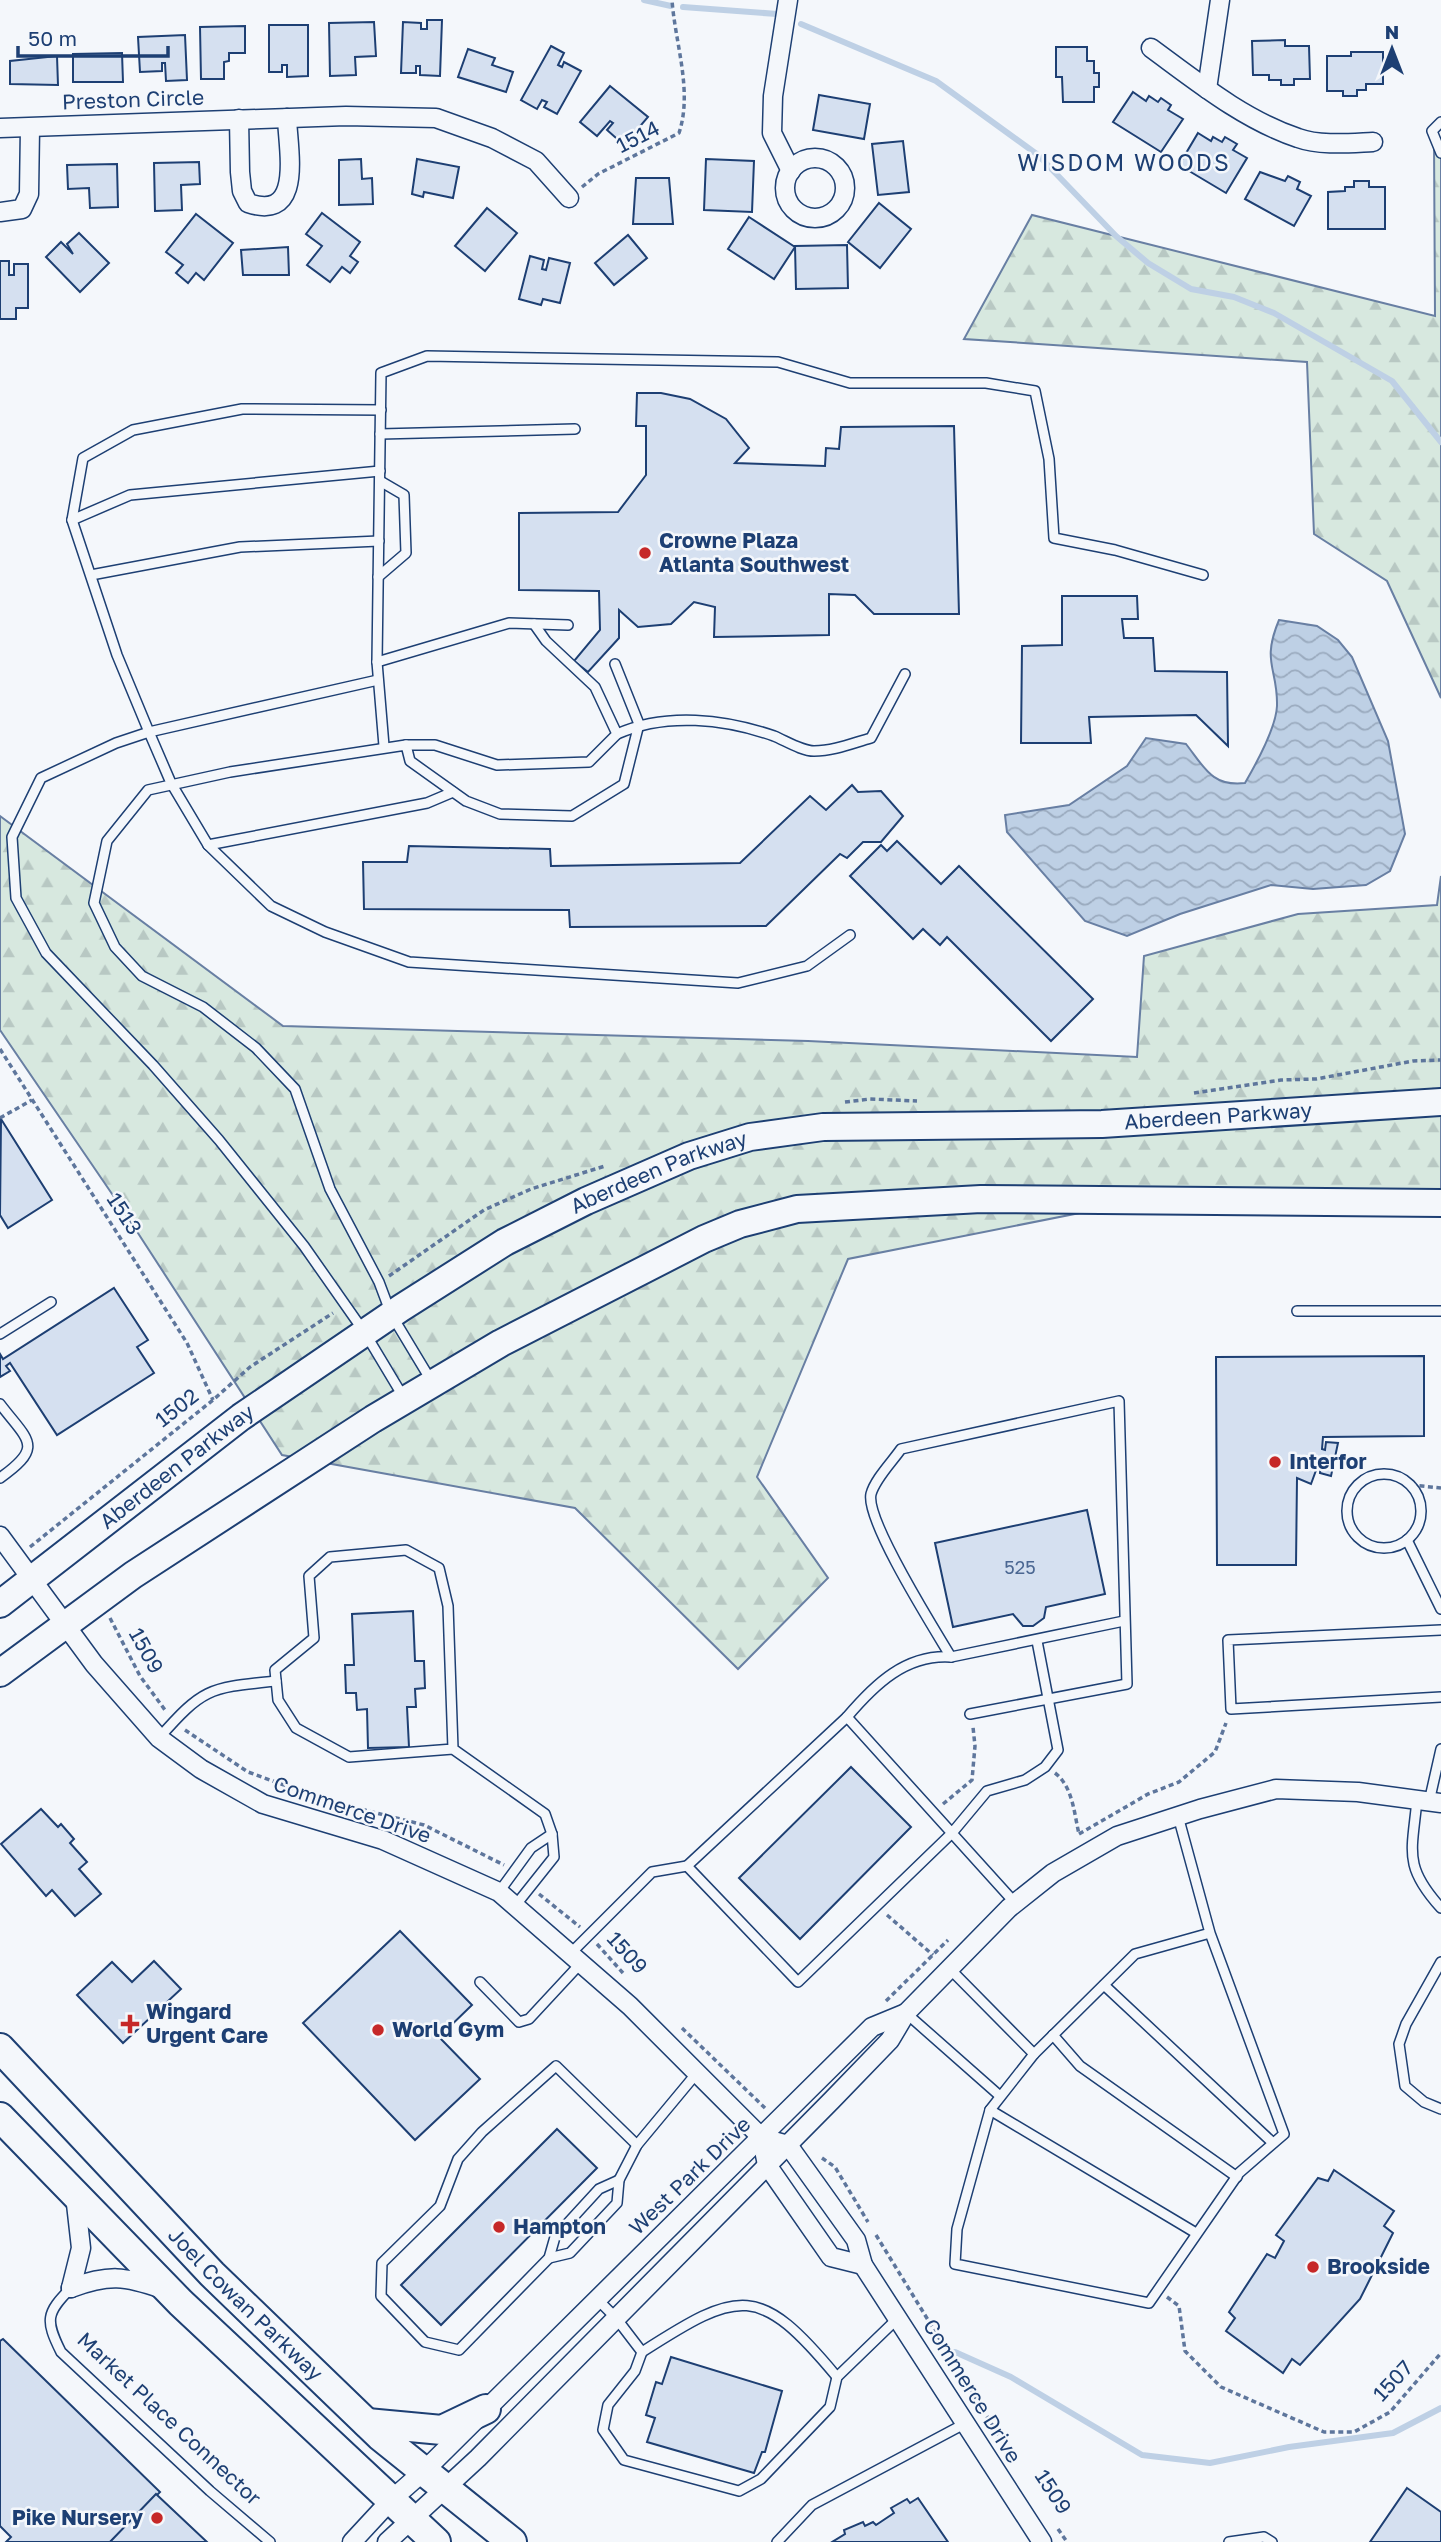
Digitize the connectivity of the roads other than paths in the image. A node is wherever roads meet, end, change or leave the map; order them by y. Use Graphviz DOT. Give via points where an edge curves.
graph roads {
  1 [pos="789,0"];
  2 [pos="1220,0"];
  3 [pos="1151,48"];
  4 [pos="1206,89"];
  5 [pos="287,118"];
  6 [pos="239,119"];
  7 [pos="1437,124"];
  8 [pos="0,128"];
  9 [pos="30,128"];
  10 [pos="1373,142"];
  11 [pos="1441,153"];
  12 [pos="791,171"];
  13 [pos="569,198"];
  14 [pos="0,212"];
  15 [pos="381,410"];
  16 [pos="575,429"];
  17 [pos="380,434"];
  18 [pos="380,471"];
  19 [pos="380,481"];
  20 [pos="72,520"];
  21 [pos="379,541"];
  22 [pos="91,575"];
  23 [pos="1203,575"];
  24 [pos="378,577"];
  25 [pos="534,624"];
  26 [pos="568,625"];
  27 [pos="377,662"];
  28 [pos="615,664"];
  29 [pos="905,674"];
  30 [pos="378,680"];
  31 [pos="639,724"];
  32 [pos="149,732"];
  33 [pos="617,734"];
  34 [pos="406,745"];
  35 [pos="384,746"];
  36 [pos="171,783"];
  37 [pos="453,792"];
  38 [pos="208,845"];
  39 [pos="850,935"];
  40 [pos="1441,1102"];
  41 [pos="1441,1203"];
  42 [pos="51,1302"];
  43 [pos="1297,1311"];
  44 [pos="1441,1311"];
  45 [pos="391,1314"];
  46 [pos="365,1333"];
  47 [pos="0,1334"];
  48 [pos="433,1384"];
  49 [pos="405,1400"];
  50 [pos="0,1404"];
  51 [pos="0,1478"];
  52 [pos="0,1536"];
  53 [pos="1407,1540"];
  54 [pos="25,1569"];
  55 [pos="0,1604"];
  56 [pos="1441,1609"];
  57 [pos="1124,1621"];
  58 [pos="66,1623"];
  59 [pos="1441,1630"];
  60 [pos="1037,1641"];
  61 [pos="951,1657"];
  62 [pos="0,1673"];
  63 [pos="276,1681"];
  64 [pos="1441,1697"];
  65 [pos="1049,1700"];
  66 [pos="970,1714"];
  67 [pos="847,1717"];
  68 [pos="159,1738"];
  69 [pos="453,1749"];
  70 [pos="1441,1749"];
  71 [pos="1429,1802"];
  72 [pos="1178,1816"];
  73 [pos="952,1833"];
  74 [pos="552,1834"];
  75 [pos="687,1866"];
  76 [pos="499,1892"];
  77 [pos="1015,1903"];
  78 [pos="515,1906"];
  79 [pos="1441,1908"];
  80 [pos="1210,1933"];
  81 [pos="576,1958"];
  82 [pos="1441,1962"];
  83 [pos="950,1969"];
  84 [pos="480,1982"];
  85 [pos="1104,1985"];
  86 [pos="906,2013"];
  87 [pos="1053,2035"];
  88 [pos="0,2048"];
  89 [pos="1034,2054"];
  90 [pos="695,2074"];
  91 [pos="1000,2096"];
  92 [pos="990,2109"];
  93 [pos="1441,2109"];
  94 [pos="0,2117"];
  95 [pos="762,2138"];
  96 [pos="790,2142"];
  97 [pos="1273,2143"];
  98 [pos="638,2145"];
  99 [pos="767,2165"];
  100 [pos="1237,2177"];
  101 [pos="619,2180"];
  102 [pos="75,2194"];
  103 [pos="1196,2232"];
  104 [pos="549,2258"];
  105 [pos="863,2265"];
  106 [pos="71,2288"];
  107 [pos="169,2291"];
  108 [pos="598,2300"];
  109 [pos="617,2318"];
  110 [pos="898,2318"];
  111 [pos="642,2352"];
  112 [pos="837,2377"];
  113 [pos="486,2409"];
  114 [pos="966,2423"];
  115 [pos="367,2424"];
  116 [pos="434,2479"];
  117 [pos="399,2510"];
  118 [pos="270,2542"];
  119 [pos="352,2542"];
  120 [pos="387,2542"];
  121 [pos="436,2542"];
  122 [pos="512,2542"];
  123 [pos="777,2542"];
  124 [pos="1042,2542"];
  125 [pos="1229,2542"];
  126 [pos="1272,2542"];
  1 -- 12 [label="street" via="772,133"];
  2 -- 4 [label="street"];
  3 -- 4 [label="street"];
  4 -- 10 [label="street" via="1300,139"];
  5 -- 6 [label="street, Preston Circle"];
  5 -- 6 [label="street" via="289,185 285,197 274,205 260,206 248,202 242,191"];
  5 -- 13 [label="street, Preston Circle" via="436,118 492,138 536,161"];
  6 -- 9 [label="street, Preston Circle"];
  7 -- 11 [label="lane" via="1434,141"];
  8 -- 9 [label="street, Preston Circle"];
  9 -- 14 [label="street" via="29,194 22,209"];
  15 -- 17 [label="lane"];
  15 -- 20 [label="lane" via="242,409 133,430 83,458"];
  15 -- 23 [label="lane" via="381,373 427,356 778,362 850,383 986,383 1035,391 1049,459 1054,538"];
  16 -- 17 [label="lane"];
  17 -- 18 [label="lane"];
  18 -- 19 [label="lane"];
  18 -- 20 [label="lane" via="130,495"];
  19 -- 21 [label="lane"];
  19 -- 24 [label="lane" via="404,495 406,553"];
  20 -- 22 [label="lane"];
  21 -- 22 [label="lane" via="240,547"];
  21 -- 24 [label="lane"];
  22 -- 32 [label="lane"];
  24 -- 27 [label="lane"];
  25 -- 26 [label="lane"];
  25 -- 27 [label="lane" via="509,623"];
  25 -- 33 [label="lane" via="595,687"];
  27 -- 30 [label="lane"];
  28 -- 31 [label="lane"];
  29 -- 31 [label="lane" via="871,737 842,747 812,752 734,724"];
  30 -- 32 [label="lane"];
  30 -- 35 [label="lane"];
  31 -- 33 [label="lane"];
  31 -- 37 [label="lane" via="624,784 572,816 500,814"];
  32 -- 36 [label="lane"];
  32 -- 46 [label="lane" via="41,778 12,837 16,898 46,953 219,1140 304,1246"];
  33 -- 34 [label="lane" via="589,762 497,765 435,745"];
  34 -- 35 [label="lane"];
  34 -- 37 [label="lane" via="410,761"];
  35 -- 36 [label="lane"];
  36 -- 38 [label="lane"];
  36 -- 45 [label="lane" via="148,790 107,841 94,903 115,947 142,976 203,1007 256,1048 295,1089 330,1189"];
  37 -- 38 [label="lane" via="427,803"];
  38 -- 39 [label="lane" via="271,906 325,932 409,962 738,983 807,966"];
  40 -- 45 [label="street, Aberdeen Parkway" via="1102,1124 823,1127 762,1135 688,1156 586,1201 505,1242"];
  41 -- 48 [label="street" via="981,1199 797,1209 704,1239 501,1343"];
  42 -- 47 [label="lane"];
  43 -- 44 [label="lane"];
  45 -- 46 [label="street, Aberdeen Parkway"];
  45 -- 48 [label="lane"];
  46 -- 49 [label="lane"];
  46 -- 54 [label="street, Aberdeen Parkway" via="241,1417 68,1553"];
  48 -- 49 [label="street"];
  49 -- 58 [label="street"];
  50 -- 51 [label="lane" via="27,1441 28,1450 24,1461"];
  52 -- 54 [label="street, Commerce Drive"];
  53 -- 53 [label="lane" via="1397,1546 1374,1546 1355,1533 1347,1511 1354,1489 1374,1475 1399,1476 1411,1485 1421,1506 1421,1519"];
  53 -- 56 [label="lane"];
  54 -- 55 [label="street, Aberdeen Parkway"];
  54 -- 58 [label="street, Commerce Drive"];
  57 -- 60 [label="lane"];
  57 -- 61 [label="lane" via="1119,1401 901,1449 872,1492 874,1516"];
  57 -- 65 [label="lane" via="1127,1684"];
  58 -- 62 [label="street"];
  58 -- 68 [label="street, Commerce Drive" via="94,1664"];
  59 -- 64 [label="lane" via="1228,1640 1231,1709"];
  60 -- 61 [label="lane"];
  60 -- 65 [label="lane"];
  61 -- 67 [label="lane" via="929,1656 907,1663 866,1694"];
  63 -- 68 [label="lane" via="219,1687 197,1699"];
  63 -- 69 [label="lane" via="278,1700 296,1728 349,1757"];
  63 -- 69 [label="lane" via="275,1670 314,1638 309,1576 330,1557 406,1550 439,1569 449,1606"];
  65 -- 66 [label="lane"];
  65 -- 73 [label="lane" via="1058,1750 1046,1766 1025,1780 988,1790"];
  67 -- 73 [label="lane"];
  67 -- 75 [label="lane"];
  68 -- 76 [label="street, Commerce Drive" via="201,1769 263,1804 383,1840"];
  69 -- 74 [label="lane" via="545,1814"];
  70 -- 71 [label="lane"];
  71 -- 72 [label="street, West Park Drive" via="1358,1792 1276,1789"];
  71 -- 79 [label="lane" via="1412,1856 1417,1878"];
  72 -- 77 [label="street, West Park Drive" via="1117,1836 1053,1873"];
  72 -- 80 [label="lane"];
  73 -- 75 [label="lane" via="798,1982"];
  73 -- 77 [label="lane"];
  74 -- 76 [label="lane" via="531,1848"];
  74 -- 78 [label="lane" via="554,1857"];
  75 -- 81 [label="lane" via="652,1872 590,1935"];
  76 -- 78 [label="street, Commerce Drive"];
  77 -- 83 [label="street, West Park Drive"];
  78 -- 81 [label="street, Commerce Drive"];
  80 -- 85 [label="lane" via="1135,1954"];
  80 -- 97 [label="lane" via="1284,2134"];
  81 -- 84 [label="lane" via="529,2019 519,2022"];
  81 -- 90 [label="street, Commerce Drive" via="631,2006"];
  82 -- 93 [label="lane" via="1399,2044 1405,2086"];
  83 -- 86 [label="street, West Park Drive"];
  83 -- 89 [label="lane"];
  85 -- 87 [label="lane"];
  85 -- 97 [label="lane"];
  86 -- 91 [label="lane"];
  86 -- 95 [label="street, West Park Drive" via="873,2027"];
  86 -- 96 [label="street, West Park Drive" via="890,2040"];
  87 -- 89 [label="lane"];
  87 -- 100 [label="lane" via="1080,2066"];
  88 -- 115 [label="main road, Joel Cowan Parkway" via="212,2274"];
  89 -- 91 [label="lane"];
  90 -- 95 [label="street, Commerce Drive"];
  90 -- 98 [label="lane"];
  91 -- 92 [label="lane"];
  92 -- 103 [label="lane"];
  92 -- 103 [label="lane" via="957,2229 955,2264 1149,2303"];
  94 -- 102 [label="main road, Joel Cowan Parkway"];
  95 -- 96 [label="street, Commerce Drive"];
  95 -- 99 [label="street"];
  95 -- 108 [label="street, West Park Drive"];
  96 -- 99 [label="street, West Park Drive"];
  96 -- 105 [label="street, Commerce Drive" via="856,2240"];
  97 -- 100 [label="lane"];
  98 -- 101 [label="lane"];
  98 -- 104 [label="lane" via="556,2066 458,2159 440,2206 382,2263 382,2296 425,2342 459,2350"];
  99 -- 105 [label="street" via="831,2257"];
  99 -- 109 [label="street, West Park Drive"];
  100 -- 103 [label="lane"];
  101 -- 104 [label="lane" via="599,2189 555,2237"];
  101 -- 104 [label="lane" via="617,2203 570,2253"];
  102 -- 106 [label="street, Market Place Connector" via="81,2248"];
  102 -- 107 [label="main road, Joel Cowan Parkway"];
  105 -- 110 [label="street, Commerce Drive"];
  106 -- 107 [label="street" via="101,2277 131,2278"];
  106 -- 118 [label="lane, Market Place Connector" via="52,2306 49,2328 61,2352"];
  107 -- 117 [label="main road, Joel Cowan Parkway"];
  108 -- 109 [label="lane"];
  108 -- 113 [label="street, West Park Drive"];
  109 -- 111 [label="lane"];
  109 -- 116 [label="street, West Park Drive" via="478,2458"];
  110 -- 112 [label="lane"];
  110 -- 114 [label="street, Commerce Drive"];
  111 -- 112 [label="lane" via="700,2315 732,2304 766,2309 803,2336"];
  111 -- 112 [label="lane" via="635,2371 608,2405 603,2430 624,2460 739,2491 761,2479 830,2407"];
  113 -- 115 [label="main road" via="442,2430"];
  113 -- 116 [label="street, West Park Drive"];
  114 -- 123 [label="lane" via="812,2505"];
  114 -- 124 [label="street, Commerce Drive"];
  115 -- 116 [label="main road, Joel Cowan Parkway"];
  116 -- 117 [label="street"];
  116 -- 117 [label="street"];
  116 -- 122 [label="main road, Joel Cowan Parkway"];
  117 -- 119 [label="street"];
  117 -- 120 [label="street"];
  117 -- 121 [label="main road, Joel Cowan Parkway"];
  125 -- 126 [label="lane" via="1264,2537"];
}
